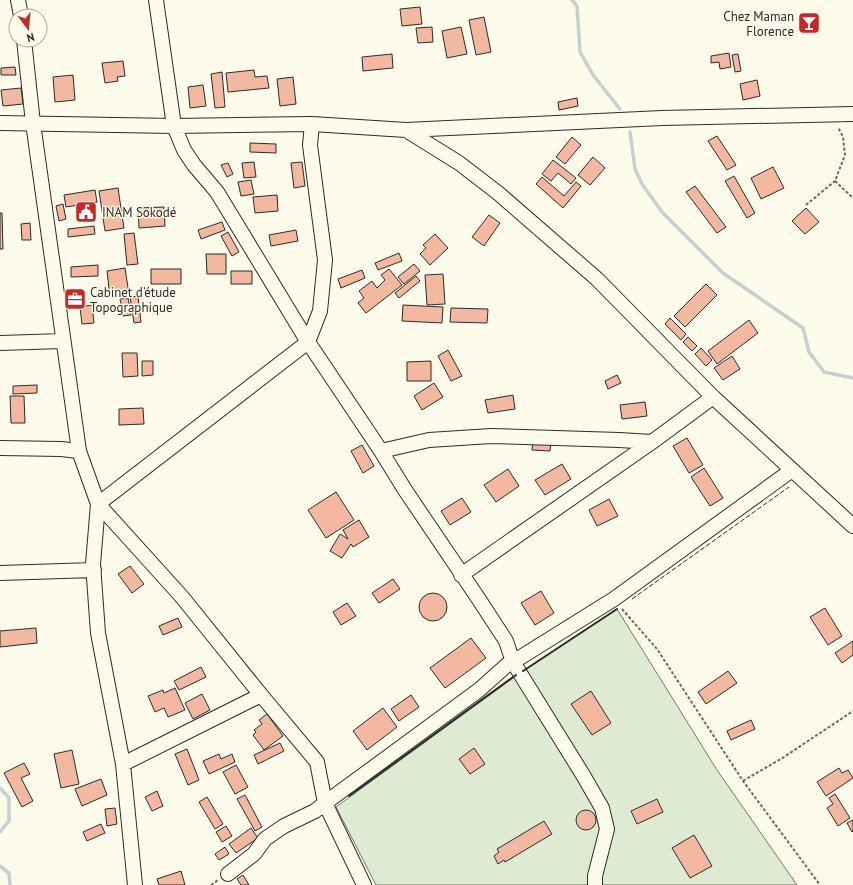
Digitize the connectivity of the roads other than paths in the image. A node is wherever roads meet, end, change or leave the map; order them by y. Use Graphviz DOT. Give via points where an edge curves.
graph roads {
  1 [pos="156,0"];
  2 [pos="25,48"];
  3 [pos="853,114"];
  4 [pos="0,123"];
  5 [pos="32,123"];
  6 [pos="312,124"];
  7 [pos="174,126"];
  8 [pos="406,130"];
  9 [pos="63,341"];
  10 [pos="308,342"];
  11 [pos="0,343"];
  12 [pos="713,397"];
  13 [pos="652,442"];
  14 [pos="0,448"];
  15 [pos="79,451"];
  16 [pos="381,451"];
  17 [pos="792,470"];
  18 [pos="98,504"];
  19 [pos="853,526"];
  20 [pos="94,570"];
  21 [pos="0,573"];
  22 [pos="461,575"];
  23 [pos="513,662"];
  24 [pos="261,695"];
  25 [pos="123,764"];
  26 [pos="325,803"];
  27 [pos="228,874"];
  28 [pos="135,885"];
  29 [pos="364,885"];
  30 [pos="595,885"];
  1 -- 7 [label="street"];
  2 -- 5 [label="street"];
  3 -- 8 [label="street" via="662,118"];
  4 -- 5 [label="street"];
  5 -- 7 [label="street"];
  5 -- 9 [label="street"];
  6 -- 7 [label="street"];
  6 -- 8 [label="street"];
  6 -- 10 [label="street" via="310,145 325,260 320,311"];
  7 -- 10 [label="street" via="184,150 217,192"];
  8 -- 12 [label="street" via="459,163 591,274"];
  9 -- 11 [label="street"];
  9 -- 15 [label="street"];
  10 -- 16 [label="street"];
  10 -- 18 [label="street"];
  12 -- 13 [label="street"];
  12 -- 17 [label="street"];
  13 -- 16 [label="street" via="491,436 429,440"];
  13 -- 22 [label="street"];
  14 -- 15 [label="street"];
  15 -- 18 [label="street"];
  16 -- 22 [label="street"];
  17 -- 19 [label="street"];
  17 -- 23 [label="street" via="614,599"];
  18 -- 20 [label="street"];
  18 -- 24 [label="street" via="182,597"];
  20 -- 21 [label="street"];
  20 -- 25 [label="street" via="98,633"];
  22 -- 23 [label="street" via="506,641"];
  23 -- 26 [label="street"];
  23 -- 30 [label="street" via="602,808 607,829"];
  24 -- 25 [label="street"];
  24 -- 26 [label="street" via="318,762"];
  25 -- 28 [label="street"];
  26 -- 27 [label="street" via="265,839 254,854"];
  26 -- 29 [label="street"];
}
